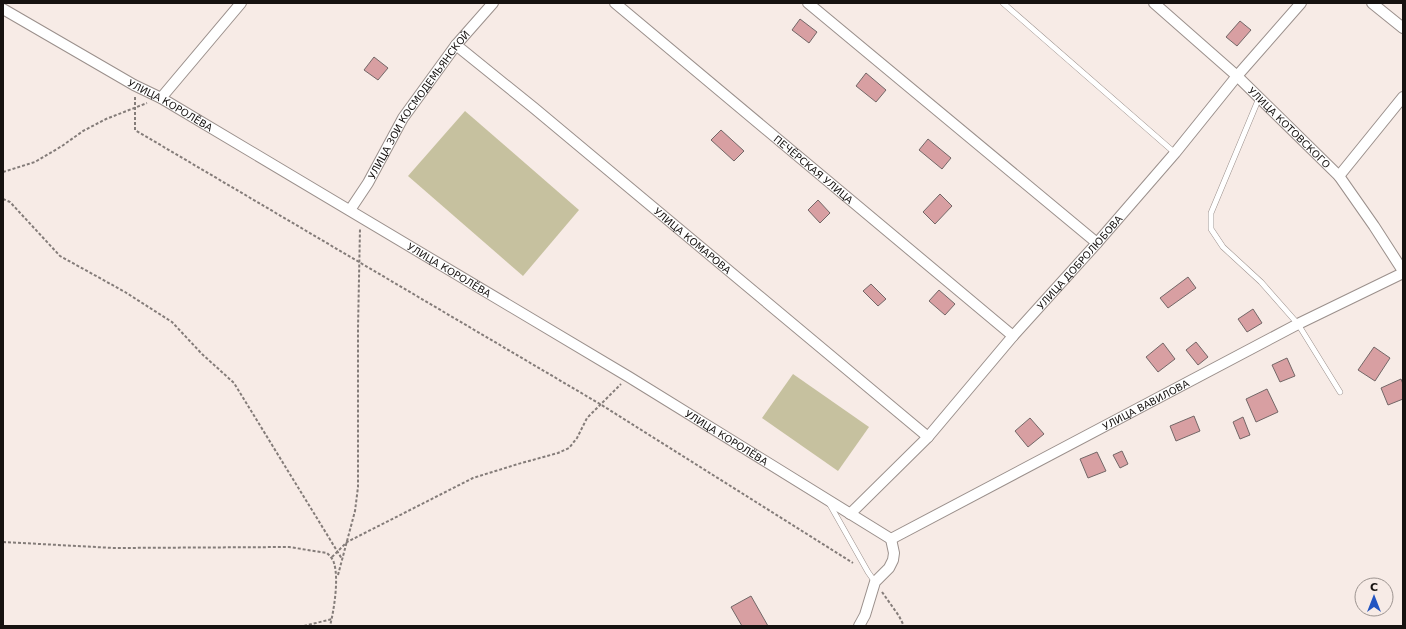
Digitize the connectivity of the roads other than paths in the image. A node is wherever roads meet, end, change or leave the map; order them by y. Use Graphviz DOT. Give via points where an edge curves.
graph roads {
  1 [pos="241,3"];
  2 [pos="493,3"];
  3 [pos="615,3"];
  4 [pos="808,3"];
  5 [pos="1003,3"];
  6 [pos="1154,3"];
  7 [pos="1301,3"];
  8 [pos="1372,3"];
  9 [pos="3,9"];
  10 [pos="1403,28"];
  11 [pos="456,45"];
  12 [pos="1237,76"];
  13 [pos="1403,97"];
  14 [pos="161,98"];
  15 [pos="1260,98"];
  16 [pos="1175,153"];
  17 [pos="1339,176"];
  18 [pos="350,210"];
  19 [pos="1097,243"];
  20 [pos="1403,272"];
  21 [pos="1298,324"];
  22 [pos="1013,336"];
  23 [pos="1340,392"];
  24 [pos="928,437"];
  25 [pos="827,501"];
  26 [pos="850,514"];
  27 [pos="891,539"];
  28 [pos="875,582"];
  29 [pos="859,626"];
  1 -- 14 [label="street"];
  2 -- 11 [label="street, УЛИЦА ЗОИ КОСМОДЕМЬЯНСКОЙ"];
  3 -- 22 [label="street, ПЕЧЁРСКАЯ УЛИЦА"];
  4 -- 19 [label="street"];
  5 -- 16 [label="lane"];
  6 -- 12 [label="street, УЛИЦА КОТОВСКОГО"];
  7 -- 12 [label="street, УЛИЦА ДОБРОЛЮБОВА"];
  8 -- 10 [label="street"];
  9 -- 14 [label="street, УЛИЦА КОРОЛЁВА"];
  11 -- 18 [label="street, УЛИЦА ЗОИ КОСМОДЕМЬЯНСКОЙ" via="403,118 368,183"];
  11 -- 24 [label="street, УЛИЦА КОМАРОВА"];
  12 -- 15 [label="street, УЛИЦА КОТОВСКОГО"];
  12 -- 16 [label="street, УЛИЦА ДОБРОЛЮБОВА"];
  13 -- 17 [label="street"];
  14 -- 18 [label="street, УЛИЦА КОРОЛЁВА"];
  15 -- 17 [label="street, УЛИЦА КОТОВСКОГО"];
  15 -- 21 [label="lane" via="1211,213 1211,229 1222,247 1261,282"];
  16 -- 19 [label="street, УЛИЦА ДОБРОЛЮБОВА"];
  17 -- 20 [label="street, УЛИЦА КОТОВСКОГО"];
  18 -- 25 [label="street, УЛИЦА КОРОЛЁВА" via="629,377"];
  19 -- 22 [label="street, УЛИЦА ДОБРОЛЮБОВА"];
  20 -- 21 [label="street, УЛИЦА ВАВИЛОВА"];
  21 -- 23 [label="lane"];
  21 -- 27 [label="street, УЛИЦА ВАВИЛОВА"];
  22 -- 24 [label="street, УЛИЦА ДОБРОЛЮБОВА"];
  24 -- 26 [label="street, УЛИЦА ДОБРОЛЮБОВА"];
  25 -- 26 [label="street, УЛИЦА КОРОЛЁВА"];
  25 -- 28 [label="lane"];
  26 -- 27 [label="street, УЛИЦА КОРОЛЁВА"];
  27 -- 28 [label="street" via="893,560"];
  28 -- 29 [label="street"];
}
